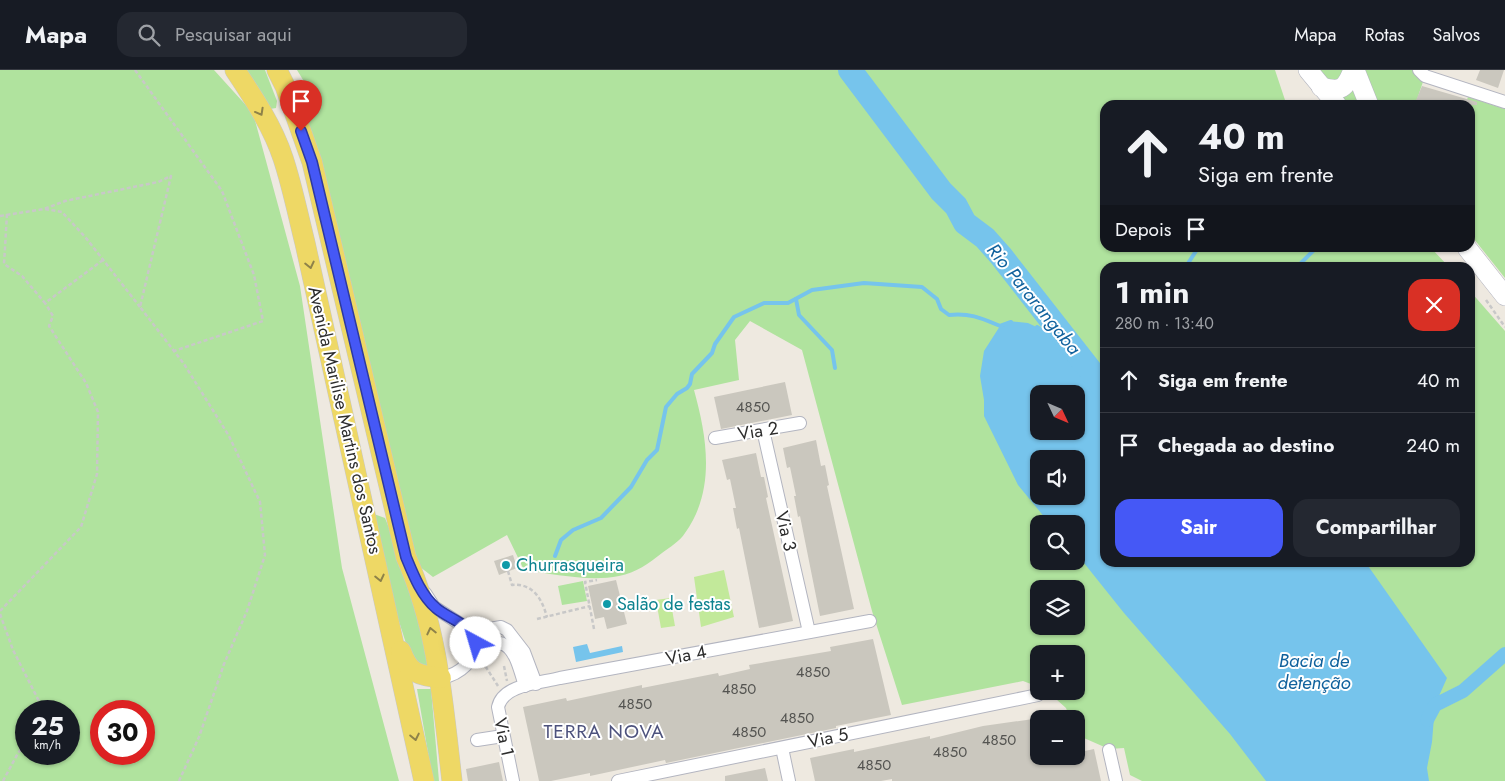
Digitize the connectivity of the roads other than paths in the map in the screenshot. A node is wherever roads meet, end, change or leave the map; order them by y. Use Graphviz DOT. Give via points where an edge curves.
graph roads {
  1 [pos="235,70"];
  2 [pos="276,70"];
  3 [pos="1308,70"];
  4 [pos="1354,70"];
  5 [pos="1419,70"];
  6 [pos="1321,87"];
  7 [pos="1333,100"];
  8 [pos="1367,100"];
  9 [pos="1505,102"];
  10 [pos="1475,240"];
  11 [pos="1471,252"];
  12 [pos="1505,278"];
  13 [pos="1505,296"];
  14 [pos="800,423"];
  15 [pos="763,430"];
  16 [pos="715,438"];
  17 [pos="418,584"];
  18 [pos="388,612"];
  19 [pos="870,621"];
  20 [pos="464,627"];
  21 [pos="809,632"];
  22 [pos="477,654"];
  23 [pos="441,678"];
  24 [pos="531,685"];
  25 [pos="507,694"];
  26 [pos="1030,697"];
  27 [pos="503,736"];
  28 [pos="477,740"];
  29 [pos="782,748"];
  30 [pos="1109,750"];
  31 [pos="424,781"];
  32 [pos="452,781"];
  33 [pos="513,781"];
  34 [pos="618,781"];
  35 [pos="789,781"];
  36 [pos="1116,781"];
  1 -- 18 [label="main road, Avenida Marilise Martins dos Santos, one-way" via="282,156 306,243"];
  2 -- 17 [label="main road" via="285,86 312,162 406,557"];
  3 -- 6 [label="main road"];
  4 -- 6 [label="main road" via="1342,88 1336,91"];
  4 -- 8 [label="main road"];
  5 -- 9 [label="street" via="1425,76"];
  6 -- 7 [label="main road"];
  10 -- 12 [label="main road"];
  11 -- 13 [label="main road"];
  14 -- 15 [label="street, Via 2"];
  15 -- 16 [label="street, Via 2"];
  15 -- 21 [label="street, Via 3"];
  17 -- 20 [label="street" via="434,607"];
  23 -- 17 [label="main road, one-way"];
  18 -- 23 [label="main road" via="409,668 415,673"];
  18 -- 31 [label="main road, Avenida Marilise Martins dos Santos, one-way"];
  19 -- 21 [label="street, Via 4"];
  20 -- 22 [label="street" via="476,640"];
  20 -- 24 [label="street" via="478,631 501,627 507,630 524,652"];
  21 -- 24 [label="street, Via 4"];
  22 -- 23 [label="street" via="456,673"];
  22 -- 24 [label="street" via="496,642 507,646"];
  23 -- 32 [label="main road"];
  24 -- 25 [label="street, Via 4"];
  25 -- 27 [label="street, Via 1" via="498,707"];
  26 -- 29 [label="street, Via 5"];
  27 -- 28 [label="street"];
  27 -- 33 [label="street, Via 1"];
  29 -- 34 [label="street, Via 5"];
  29 -- 35 [label="street"];
  30 -- 36 [label="street"];
}
